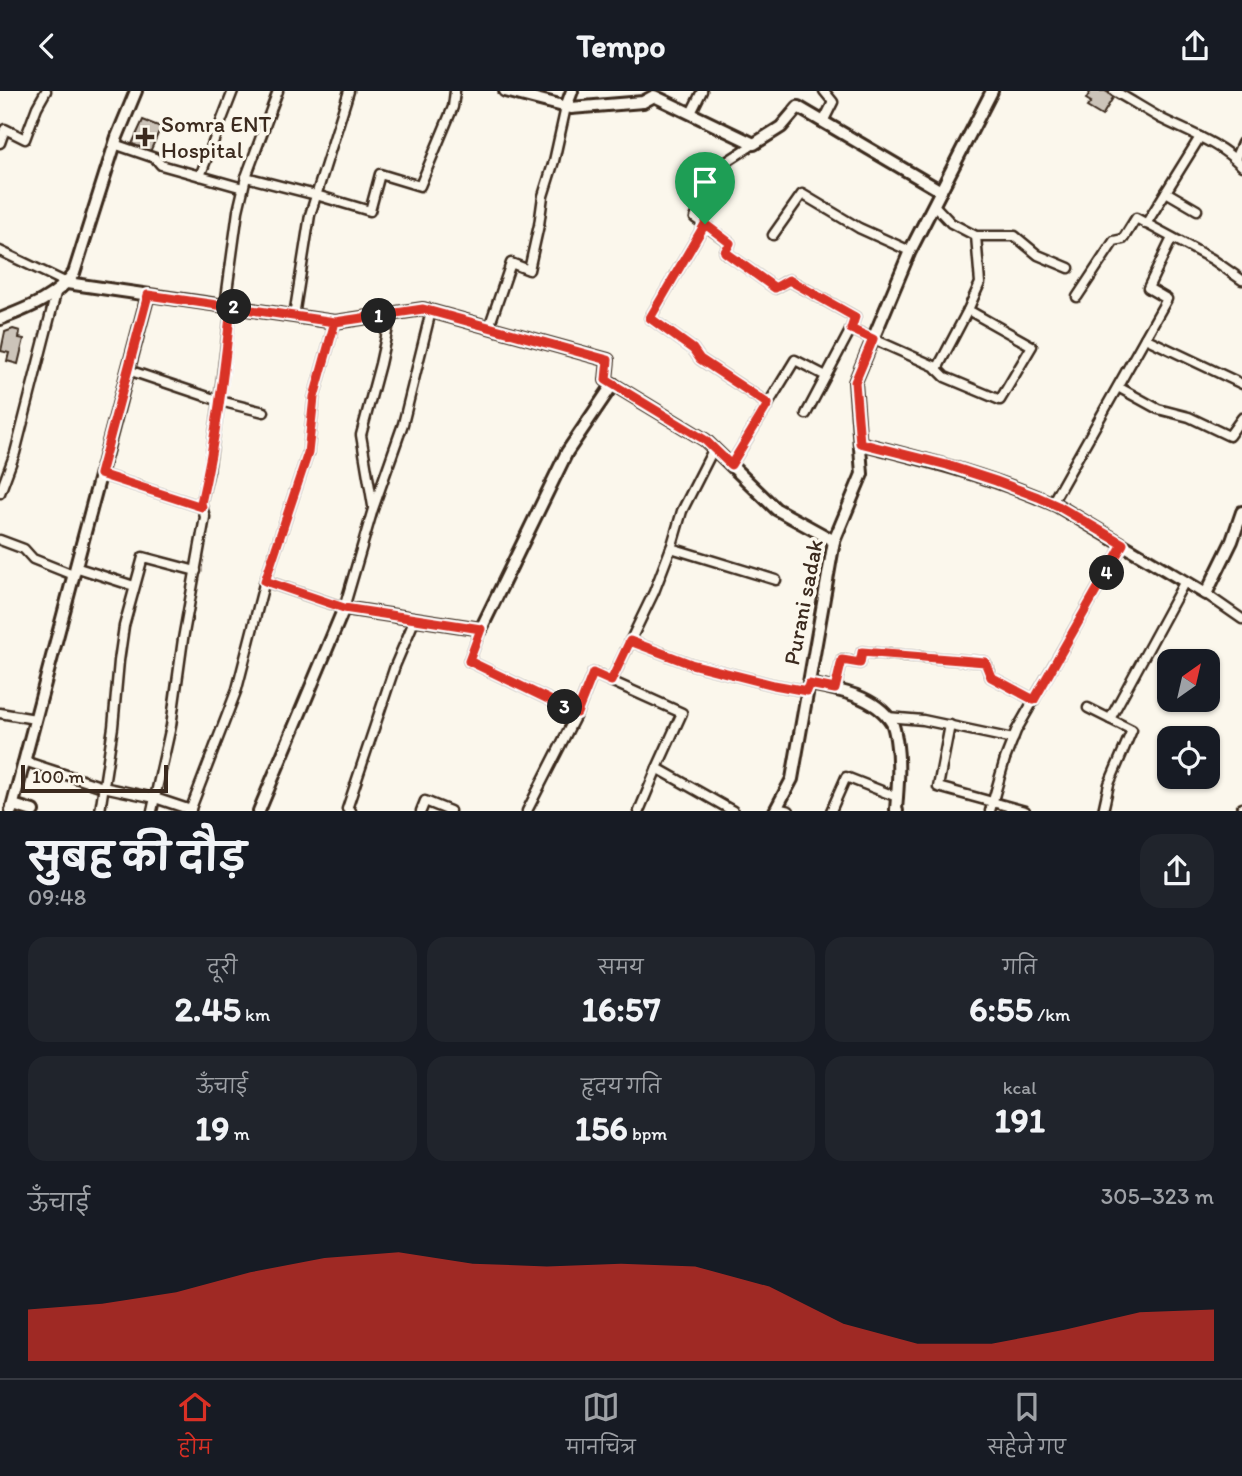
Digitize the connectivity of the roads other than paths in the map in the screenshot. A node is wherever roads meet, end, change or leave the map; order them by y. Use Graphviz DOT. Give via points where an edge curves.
graph roads {
  1 [pos="46,91"];
  2 [pos="136,91"];
  3 [pos="233,91"];
  4 [pos="278,91"];
  5 [pos="349,91"];
  6 [pos="455,91"];
  7 [pos="505,91"];
  8 [pos="572,91"];
  9 [pos="702,91"];
  10 [pos="824,91"];
  11 [pos="992,91"];
  12 [pos="1114,91"];
  13 [pos="655,93"];
  14 [pos="531,94"];
  15 [pos="566,107"];
  16 [pos="691,113"];
  17 [pos="823,122"];
  18 [pos="1200,137"];
  19 [pos="0,143"];
  20 [pos="1242,143"];
  21 [pos="114,144"];
  22 [pos="754,144"];
  23 [pos="1235,159"];
  24 [pos="1242,166"];
  25 [pos="200,176"];
  26 [pos="246,177"];
  27 [pos="243,188"];
  28 [pos="941,191"];
  29 [pos="1166,192"];
  30 [pos="316,195"];
  31 [pos="934,205"];
  32 [pos="1197,210"];
  33 [pos="705,224"];
  34 [pos="1146,224"];
  35 [pos="773,235"];
  36 [pos="976,236"];
  37 [pos="1172,238"];
  38 [pos="0,251"];
  39 [pos="910,251"];
  40 [pos="1069,268"];
  41 [pos="1242,280"];
  42 [pos="67,283"];
  43 [pos="55,293"];
  44 [pos="148,295"];
  45 [pos="1077,297"];
  46 [pos="228,307"];
  47 [pos="968,310"];
  48 [pos="431,311"];
  49 [pos="391,314"];
  50 [pos="294,316"];
  51 [pos="0,319"];
  52 [pos="335,322"];
  53 [pos="489,327"];
  54 [pos="851,329"];
  55 [pos="1145,338"];
  56 [pos="873,339"];
  57 [pos="937,369"];
  58 [pos="128,370"];
  59 [pos="826,376"];
  60 [pos="614,384"];
  61 [pos="1242,384"];
  62 [pos="1118,387"];
  63 [pos="220,401"];
  64 [pos="768,404"];
  65 [pos="264,412"];
  66 [pos="806,414"];
  67 [pos="1242,418"];
  68 [pos="860,443"];
  69 [pos="714,448"];
  70 [pos="731,465"];
  71 [pos="100,474"];
  72 [pos="0,493"];
  73 [pos="1052,503"];
  74 [pos="202,507"];
  75 [pos="373,509"];
  76 [pos="1242,512"];
  77 [pos="0,540"];
  78 [pos="834,541"];
  79 [pos="1123,544"];
  80 [pos="671,548"];
  81 [pos="74,571"];
  82 [pos="196,571"];
  83 [pos="776,580"];
  84 [pos="265,581"];
  85 [pos="1185,581"];
  86 [pos="134,586"];
  87 [pos="1206,594"];
  88 [pos="344,608"];
  89 [pos="415,619"];
  90 [pos="1242,619"];
  91 [pos="481,629"];
  92 [pos="630,641"];
  93 [pos="611,681"];
  94 [pos="808,687"];
  95 [pos="835,689"];
  96 [pos="1034,700"];
  97 [pos="1088,708"];
  98 [pos="0,713"];
  99 [pos="577,713"];
  100 [pos="887,717"];
  101 [pos="35,719"];
  102 [pos="1110,719"];
  103 [pos="950,725"];
  104 [pos="1013,739"];
  105 [pos="24,761"];
  106 [pos="657,768"];
  107 [pos="103,787"];
  108 [pos="897,797"];
  109 [pos="155,798"];
  110 [pos="992,807"];
  111 [pos="12,808"];
  112 [pos="776,809"];
  113 [pos="190,810"];
  114 [pos="33,811"];
  115 [pos="100,811"];
  116 [pos="152,811"];
  117 [pos="259,811"];
  118 [pos="351,811"];
  119 [pos="421,811"];
  120 [pos="450,811"];
  121 [pos="527,811"];
  122 [pos="639,811"];
  123 [pos="733,811"];
  124 [pos="789,811"];
  125 [pos="831,811"];
  126 [pos="896,811"];
  127 [pos="1025,811"];
  128 [pos="1103,811"];
  1 -- 19 [label="street" via="25,139 5,129"];
  2 -- 21 [label="street"];
  3 -- 25 [label="street"];
  4 -- 26 [label="street"];
  5 -- 30 [label="street"];
  6 -- 30 [label="street" via="453,107 420,185 380,174 370,211"];
  7 -- 14 [label="street"];
  8 -- 15 [label="street"];
  9 -- 16 [label="street"];
  10 -- 17 [label="street" via="834,102"];
  11 -- 28 [label="street, Purani sadak"];
  12 -- 18 [label="street"];
  13 -- 15 [label="street" via="643,102"];
  13 -- 16 [label="street"];
  14 -- 15 [label="street"];
  15 -- 53 [label="street" via="529,270 511,263"];
  16 -- 22 [label="street"];
  17 -- 22 [label="street" via="798,107 781,127"];
  17 -- 28 [label="street"];
  18 -- 23 [label="street"];
  18 -- 29 [label="street"];
  20 -- 23 [label="street"];
  21 -- 25 [label="street"];
  21 -- 42 [label="street"];
  22 -- 33 [label="street" via="717,168 695,218"];
  23 -- 24 [label="street"];
  25 -- 27 [label="street"];
  26 -- 27 [label="street"];
  26 -- 30 [label="street"];
  27 -- 46 [label="street" via="229,271"];
  28 -- 31 [label="street, Purani sadak"];
  29 -- 32 [label="street"];
  29 -- 34 [label="street"];
  30 -- 50 [label="street"];
  31 -- 36 [label="street" via="951,223"];
  31 -- 39 [label="street, Purani sadak"];
  33 -- 54 [label="street" via="730,243 725,252 775,288 789,280 855,317"];
  33 -- 64 [label="street" via="650,318 700,359"];
  34 -- 37 [label="street"];
  34 -- 45 [label="street" via="1136,218 1123,239 1114,241"];
  35 -- 39 [label="street" via="802,194"];
  36 -- 40 [label="street" via="1015,236 1038,255"];
  36 -- 47 [label="street" via="980,283"];
  37 -- 41 [label="street"];
  37 -- 55 [label="street" via="1148,288 1167,299"];
  38 -- 42 [label="street"];
  39 -- 56 [label="street, Purani sadak"];
  42 -- 43 [label="street"];
  42 -- 44 [label="street"];
  43 -- 51 [label="street"];
  43 -- 72 [label="street" via="15,453"];
  44 -- 46 [label="street"];
  44 -- 58 [label="street"];
  46 -- 50 [label="street"];
  46 -- 63 [label="street"];
  47 -- 57 [label="street"];
  47 -- 57 [label="street" via="1032,346 1000,401 945,377"];
  48 -- 49 [label="street"];
  48 -- 53 [label="street"];
  48 -- 75 [label="street" via="403,424"];
  49 -- 52 [label="street"];
  49 -- 75 [label="street" via="361,435"];
  50 -- 52 [label="street"];
  52 -- 84 [label="street" via="314,397 308,453"];
  53 -- 60 [label="street" via="608,360 606,380"];
  54 -- 56 [label="street"];
  54 -- 59 [label="street"];
  55 -- 61 [label="street"];
  55 -- 62 [label="street"];
  56 -- 57 [label="street"];
  56 -- 68 [label="street, Purani sadak" via="855,382"];
  58 -- 63 [label="street"];
  58 -- 71 [label="street"];
  59 -- 64 [label="street" via="794,360"];
  59 -- 66 [label="street"];
  60 -- 69 [label="street"];
  60 -- 91 [label="street" via="567,452"];
  62 -- 67 [label="street" via="1158,409 1189,417 1228,436"];
  62 -- 73 [label="street"];
  63 -- 65 [label="street"];
  63 -- 74 [label="street"];
  64 -- 70 [label="street"];
  68 -- 73 [label="street" via="947,465"];
  68 -- 78 [label="street, Purani sadak" via="862,474"];
  69 -- 70 [label="street"];
  69 -- 80 [label="street" via="682,511"];
  70 -- 78 [label="street" via="776,509"];
  71 -- 74 [label="street"];
  71 -- 81 [label="street"];
  73 -- 79 [label="street"];
  74 -- 82 [label="street" via="205,517"];
  75 -- 88 [label="street"];
  76 -- 87 [label="street"];
  77 -- 81 [label="street" via="24,549 33,559"];
  78 -- 94 [label="street, Purani sadak"];
  79 -- 85 [label="street"];
  79 -- 96 [label="street"];
  80 -- 83 [label="street"];
  80 -- 92 [label="street"];
  81 -- 86 [label="street"];
  81 -- 101 [label="street"];
  82 -- 86 [label="street" via="144,557"];
  82 -- 109 [label="street"];
  84 -- 88 [label="street"];
  84 -- 113 [label="street" via="237,689"];
  85 -- 87 [label="street"];
  85 -- 102 [label="street"];
  86 -- 107 [label="street" via="118,661"];
  87 -- 90 [label="street"];
  88 -- 89 [label="street"];
  88 -- 117 [label="street"];
  89 -- 91 [label="street"];
  89 -- 118 [label="street" via="346,809"];
  91 -- 99 [label="street" via="469,661"];
  92 -- 93 [label="street"];
  92 -- 94 [label="street" via="691,664 774,685"];
  93 -- 99 [label="street" via="593,673"];
  93 -- 106 [label="street" via="682,713"];
  94 -- 95 [label="street"];
  94 -- 112 [label="street, Purani sadak" via="792,779"];
  95 -- 96 [label="street" via="842,660 860,663 862,652 985,662 991,677"];
  95 -- 100 [label="street" via="870,702"];
  96 -- 104 [label="street"];
  97 -- 102 [label="street"];
  98 -- 101 [label="street"];
  99 -- 121 [label="street"];
  100 -- 103 [label="street"];
  100 -- 108 [label="street" via="898,749"];
  101 -- 105 [label="street"];
  102 -- 128 [label="street" via="1132,730"];
  103 -- 104 [label="street"];
  103 -- 110 [label="street" via="938,787"];
  104 -- 110 [label="street"];
  105 -- 107 [label="street"];
  105 -- 111 [label="street"];
  106 -- 122 [label="street"];
  106 -- 123 [label="street"];
  107 -- 109 [label="street"];
  107 -- 115 [label="street"];
  108 -- 125 [label="street" via="846,777"];
  108 -- 126 [label="street"];
  109 -- 113 [label="street"];
  109 -- 116 [label="street"];
  110 -- 127 [label="street"];
  111 -- 114 [label="street"];
  112 -- 124 [label="street"];
  119 -- 120 [label="street" via="425,801"];
}
